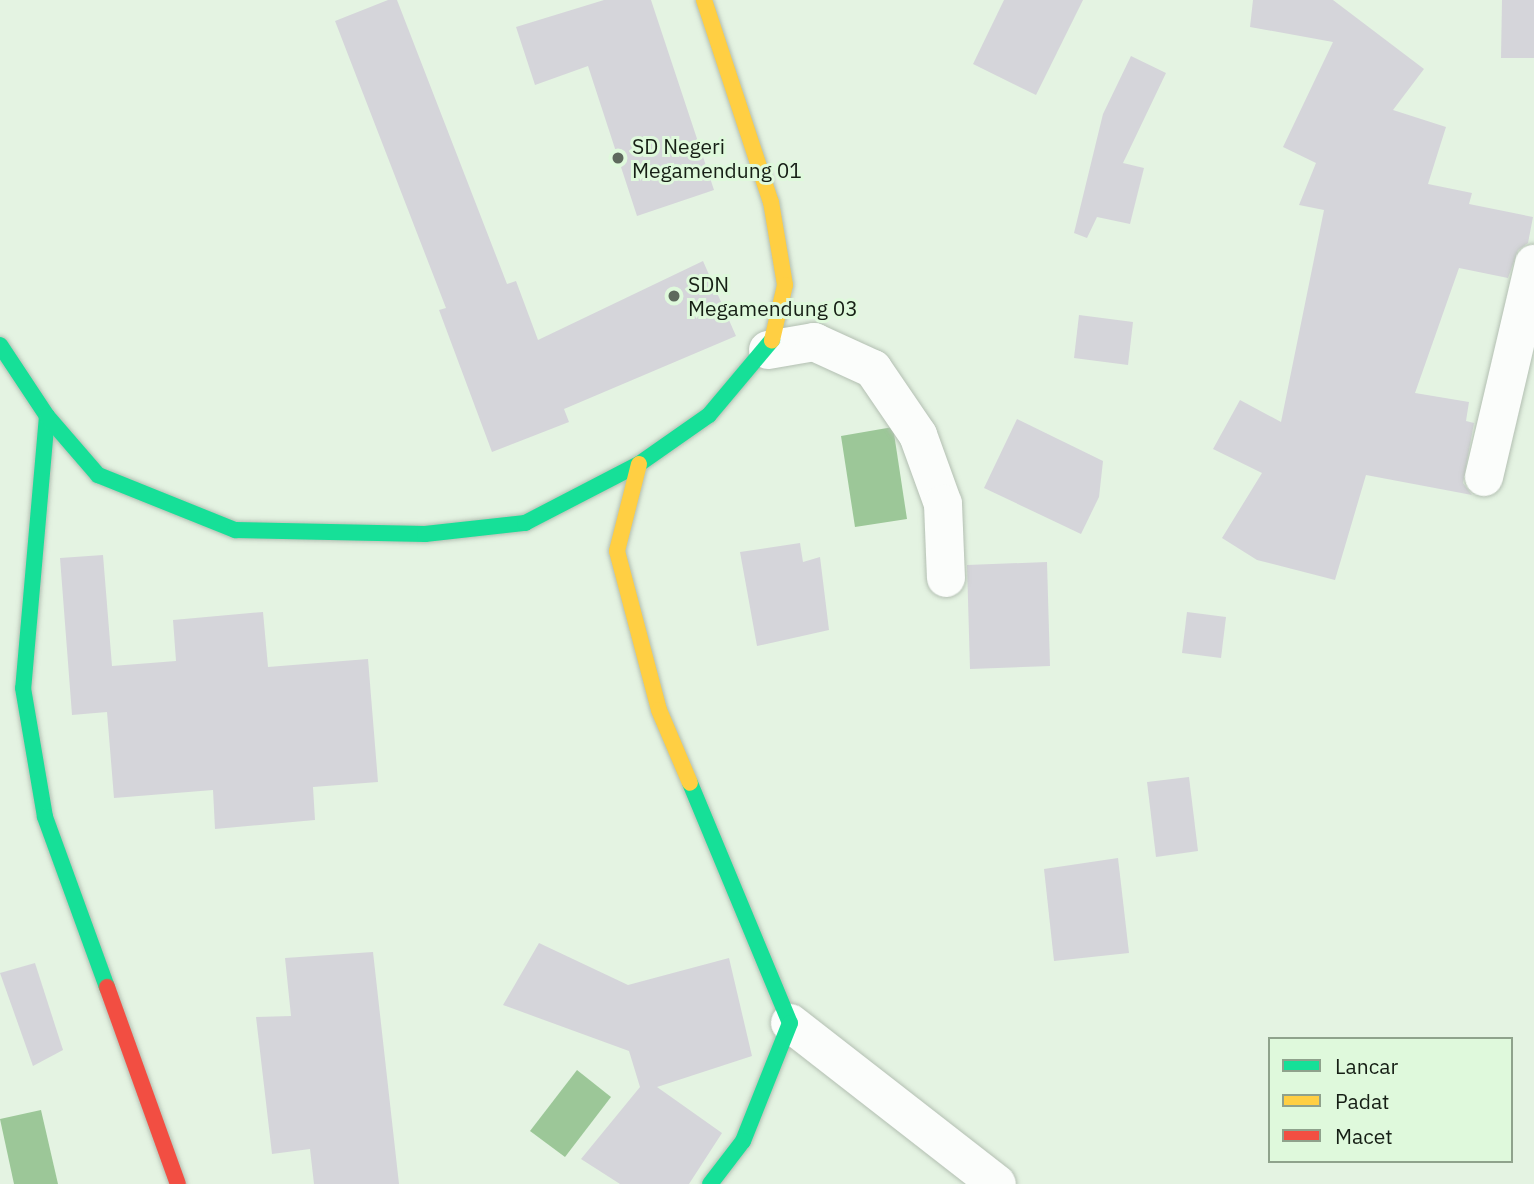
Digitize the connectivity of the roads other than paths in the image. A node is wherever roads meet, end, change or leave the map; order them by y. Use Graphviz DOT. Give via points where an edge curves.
graph roads {
  1 [pos="704,0"];
  2 [pos="1534,264"];
  3 [pos="0,345"];
  4 [pos="768,350"];
  5 [pos="47,416"];
  6 [pos="639,464"];
  7 [pos="1484,477"];
  8 [pos="946,578"];
  9 [pos="789,1023"];
  10 [pos="178,1184"];
  11 [pos="710,1184"];
  12 [pos="997,1184"];
  1 -- 4 [label="street" via="771,202 785,285"];
  2 -- 7 [label="street"];
  3 -- 5 [label="street"];
  4 -- 6 [label="street" via="709,415"];
  4 -- 8 [label="street" via="814,342 873,369 918,435 943,504"];
  5 -- 6 [label="street" via="97,475 235,530 425,534 525,523"];
  5 -- 10 [label="street" via="25,701 45,817"];
  6 -- 9 [label="street" via="617,551 659,710"];
  9 -- 11 [label="street" via="743,1141"];
  9 -- 12 [label="street"];
}
